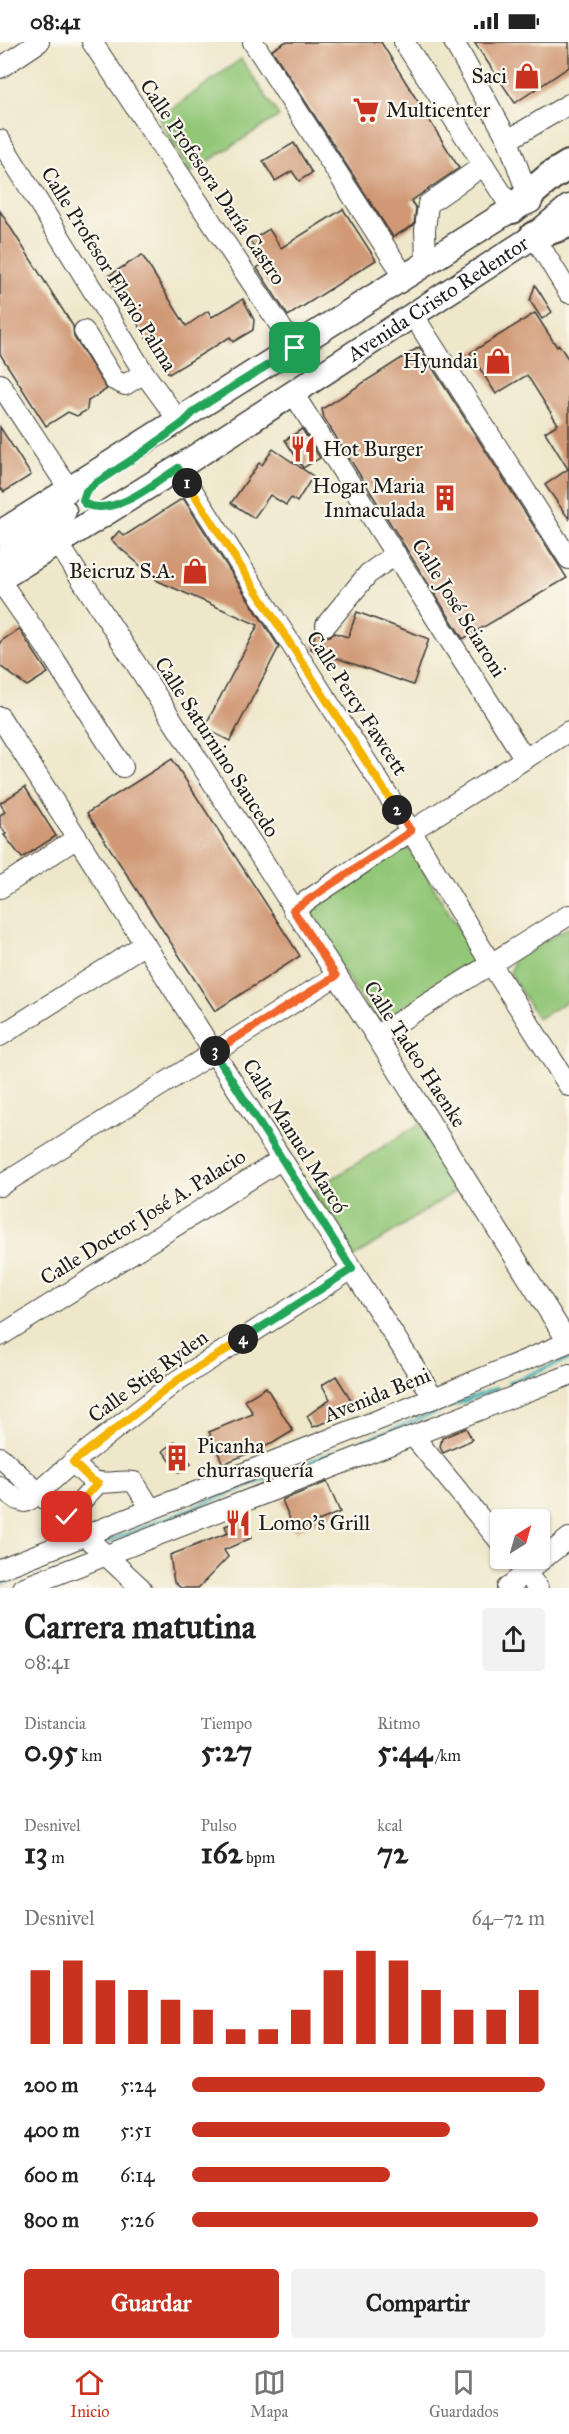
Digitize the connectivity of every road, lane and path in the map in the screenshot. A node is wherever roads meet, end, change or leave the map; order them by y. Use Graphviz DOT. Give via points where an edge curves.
graph roads {
  1 [pos="39,42"];
  2 [pos="92,42"];
  3 [pos="253,42"];
  4 [pos="404,42"];
  5 [pos="454,42"];
  6 [pos="0,68"];
  7 [pos="569,104"];
  8 [pos="0,140"];
  9 [pos="508,140"];
  10 [pos="484,165"];
  11 [pos="566,186"];
  12 [pos="520,203"];
  13 [pos="569,223"];
  14 [pos="534,236"];
  15 [pos="426,263"];
  16 [pos="404,276"];
  17 [pos="569,293"];
  18 [pos="413,315"];
  19 [pos="84,331"];
  20 [pos="295,348"];
  21 [pos="144,373"];
  22 [pos="0,384"];
  23 [pos="293,393"];
  24 [pos="188,415"];
  25 [pos="178,468"];
  26 [pos="69,489"];
  27 [pos="125,501"];
  28 [pos="30,514"];
  29 [pos="0,533"];
  30 [pos="58,543"];
  31 [pos="396,554"];
  32 [pos="569,559"];
  33 [pos="0,561"];
  34 [pos="0,580"];
  35 [pos="326,625"];
  36 [pos="0,717"];
  37 [pos="569,731"];
  38 [pos="525,759"];
  39 [pos="123,767"];
  40 [pos="411,831"];
  41 [pos="77,838"];
  42 [pos="0,888"];
  43 [pos="293,910"];
  44 [pos="569,915"];
  45 [pos="145,944"];
  46 [pos="491,964"];
  47 [pos="336,976"];
  48 [pos="0,1036"];
  49 [pos="376,1036"];
  50 [pos="214,1052"];
  51 [pos="569,1086"];
  52 [pos="282,1159"];
  53 [pos="0,1186"];
  54 [pos="352,1269"];
  55 [pos="0,1336"];
  56 [pos="568,1342"];
  57 [pos="569,1376"];
  58 [pos="434,1398"];
  59 [pos="414,1437"];
  60 [pos="0,1457"];
  61 [pos="73,1462"];
  62 [pos="98,1483"];
  63 [pos="0,1487"];
  64 [pos="39,1492"];
  65 [pos="151,1509"];
  66 [pos="67,1517"];
  67 [pos="490,1530"];
  68 [pos="87,1536"];
  69 [pos="569,1538"];
  70 [pos="550,1549"];
  71 [pos="106,1554"];
  72 [pos="0,1569"];
  73 [pos="518,1569"];
  74 [pos="522,1569"];
  75 [pos="22,1588"];
  76 [pos="141,1588"];
  77 [pos="507,1588"];
  78 [pos="538,1588"];
  1 -- 6 [label="street"];
  2 -- 20 [label="street, Calle Profesora Daría Castro"];
  3 -- 16 [label="street"];
  4 -- 10 [label="street"];
  5 -- 9 [label="street"];
  7 -- 9 [label="street"];
  8 -- 21 [label="street, Calle Profesor Flavio Palma"];
  9 -- 12 [label="street"];
  10 -- 12 [label="street"];
  10 -- 15 [label="street" via="428,204"];
  11 -- 12 [label="highway" via="551,176"];
  11 -- 14 [label="main road, Avenida Cristo Redentor"];
  12 -- 15 [label="main road, Avenida Cristo Redentor"];
  13 -- 14 [label="highway"];
  14 -- 17 [label="street"];
  14 -- 18 [label="main road, Avenida Cristo Redentor"];
  15 -- 16 [label="main road, Avenida Cristo Redentor"];
  16 -- 20 [label="main road, Avenida Cristo Redentor"];
  18 -- 23 [label="main road, Avenida Cristo Redentor"];
  18 -- 32 [label="street"];
  19 -- 21 [label="street" via="114,380 125,385"];
  20 -- 24 [label="main road, Avenida Cristo Redentor"];
  21 -- 24 [label="street, Calle Profesor Flavio Palma"];
  22 -- 26 [label="street"];
  23 -- 25 [label="main road, Avenida Cristo Redentor"];
  23 -- 31 [label="street, Calle José Sciaroni"];
  24 -- 26 [label="main road, Avenida Cristo Redentor"];
  24 -- 27 [label="main road" via="183,423 96,483 83,497 85,504 94,507"];
  25 -- 27 [label="main road, Avenida Cristo Redentor"];
  25 -- 40 [label="street, Calle Percy Fawcett"];
  26 -- 28 [label="main road, Avenida Cristo Redentor"];
  27 -- 30 [label="main road, Avenida Cristo Redentor"];
  28 -- 29 [label="main road, Avenida Cristo Redentor"];
  28 -- 33 [label="main road" via="51,504 58,504 64,511 60,518"];
  30 -- 34 [label="main road, Avenida Cristo Redentor"];
  30 -- 43 [label="street, Calle Saturnino Saucedo"];
  31 -- 35 [label="street" via="369,574"];
  31 -- 38 [label="street, Calle José Sciaroni"];
  34 -- 39 [label="street"];
  36 -- 41 [label="street, Calle Manuel Marcó"];
  37 -- 38 [label="street"];
  38 -- 40 [label="street"];
  40 -- 43 [label="street"];
  40 -- 46 [label="street, Calle Percy Fawcett"];
  41 -- 42 [label="street"];
  41 -- 45 [label="street, Calle Manuel Marcó"];
  43 -- 47 [label="street, Calle Saturnino Saucedo"];
  44 -- 46 [label="street"];
  45 -- 48 [label="street"];
  45 -- 50 [label="street, Calle Manuel Marcó"];
  46 -- 49 [label="street"];
  46 -- 51 [label="street, Calle Percy Fawcett"];
  47 -- 49 [label="street, Calle Tadeo Haenke"];
  47 -- 50 [label="street, Calle Tadeo Haenke"];
  49 -- 56 [label="street, Calle Tadeo Haenke"];
  50 -- 52 [label="street, Calle Manuel Marcó"];
  50 -- 53 [label="street, Calle Tadeo Haenke"];
  52 -- 54 [label="street, Calle Manuel Marcó"];
  52 -- 55 [label="street, Calle Doctor José A. Palacio"];
  54 -- 58 [label="street, Calle Manuel Marcó"];
  54 -- 61 [label="street, Calle Stig Ryden" via="178,1380"];
  56 -- 58 [label="street, Avenida Beni"];
  57 -- 59 [label="street"];
  58 -- 65 [label="street, Avenida Beni"];
  59 -- 67 [label="street"];
  59 -- 71 [label="street"];
  60 -- 64 [label="street"];
  61 -- 62 [label="street"];
  61 -- 64 [label="street, Calle Stig Ryden"];
  62 -- 65 [label="street" via="134,1482"];
  62 -- 66 [label="street"];
  63 -- 64 [label="street" via="25,1502"];
  64 -- 66 [label="street"];
  65 -- 68 [label="street, Avenida Beni"];
  66 -- 68 [label="street"];
  68 -- 71 [label="street"];
  68 -- 72 [label="street, Avenida Beni"];
  69 -- 70 [label="street"];
  71 -- 75 [label="street"];
  71 -- 76 [label="street"];
  73 -- 77 [label="street"];
  74 -- 78 [label="street"];
}
